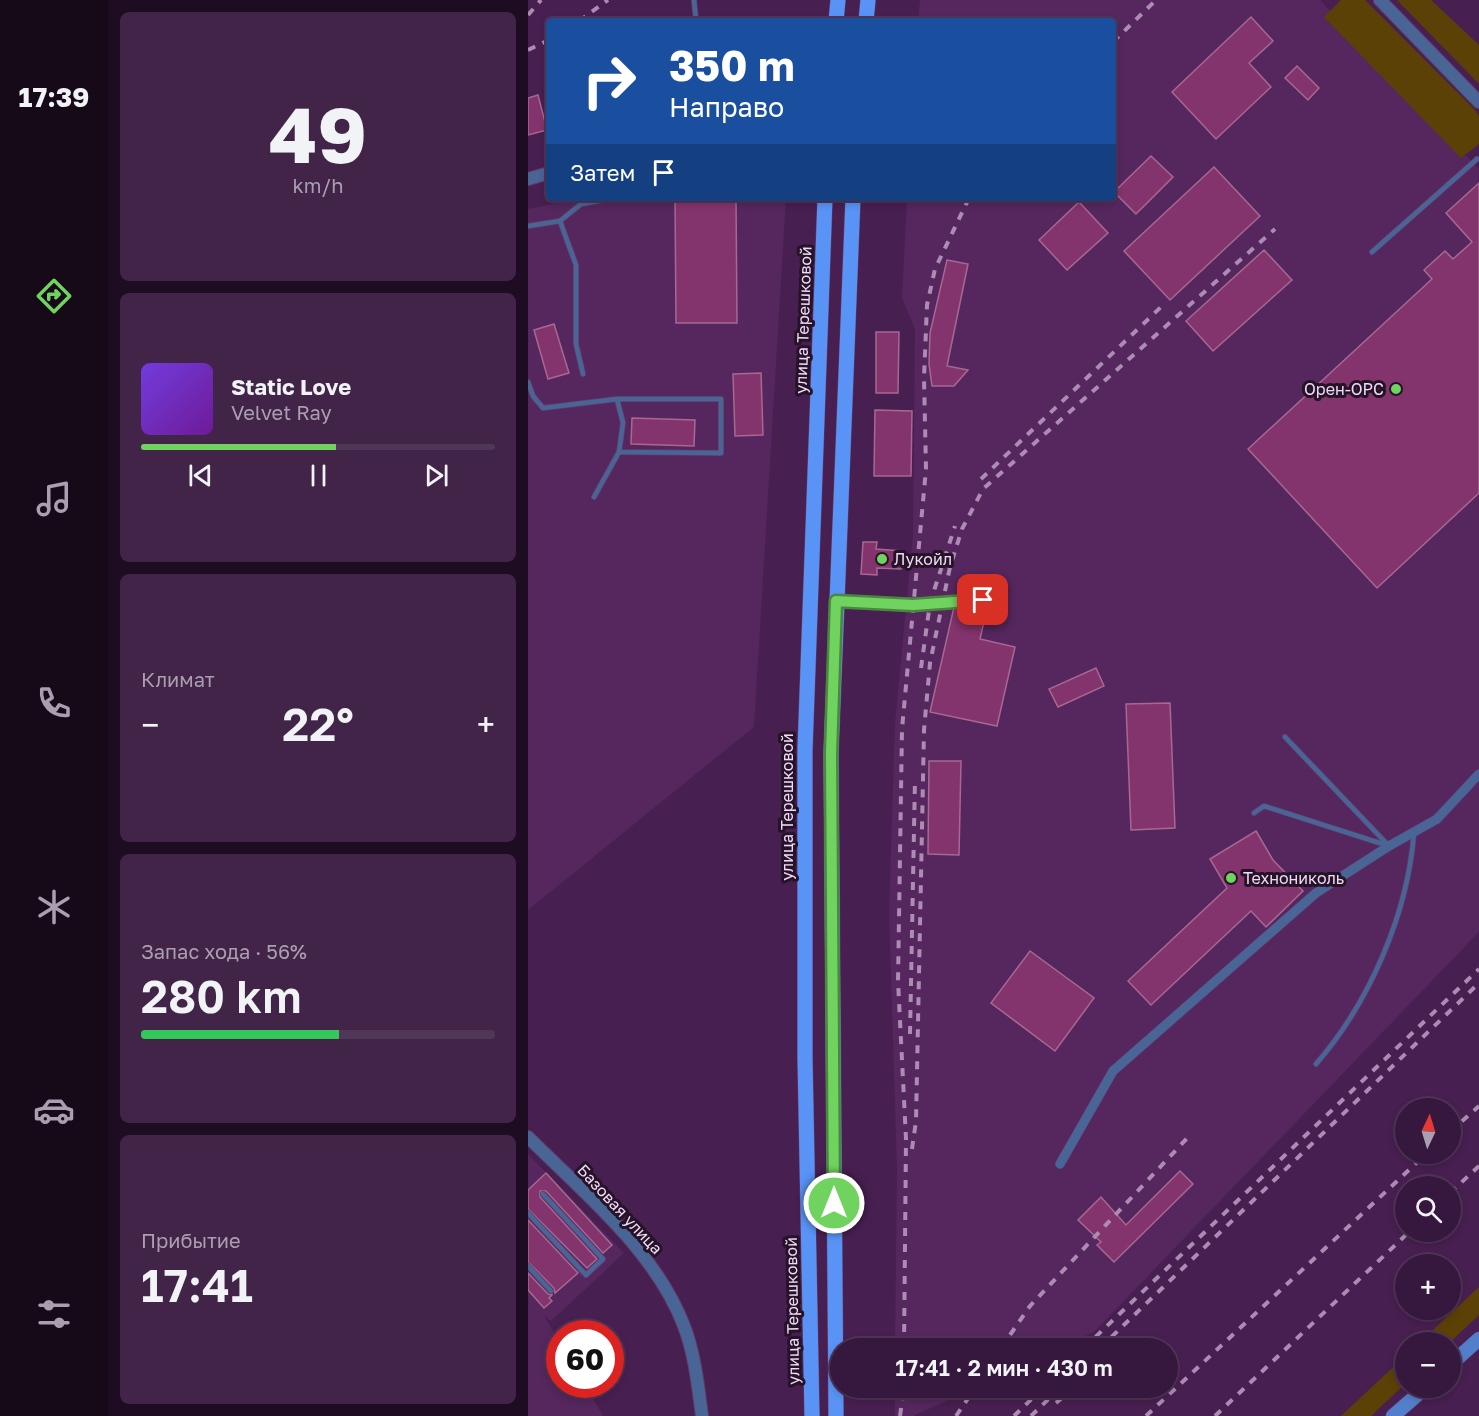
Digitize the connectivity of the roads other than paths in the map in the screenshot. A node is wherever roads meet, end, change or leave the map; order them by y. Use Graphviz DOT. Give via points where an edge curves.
graph roads {
  1 [pos="694,0"];
  2 [pos="838,0"];
  3 [pos="868,0"];
  4 [pos="1380,0"];
  5 [pos="696,18"];
  6 [pos="836,18"];
  7 [pos="866,18"];
  8 [pos="1479,102"];
  9 [pos="1478,160"];
  10 [pos="546,174"];
  11 [pos="528,178"];
  12 [pos="598,201"];
  13 [pos="825,201"];
  14 [pos="853,201"];
  15 [pos="560,221"];
  16 [pos="528,226"];
  17 [pos="1372,252"];
  18 [pos="583,374"];
  19 [pos="528,382"];
  20 [pos="616,399"];
  21 [pos="619,452"];
  22 [pos="594,497"];
  23 [pos="810,600"];
  24 [pos="983,600"];
  25 [pos="836,601"];
  26 [pos="1285,737"];
  27 [pos="1479,774"];
  28 [pos="1254,813"];
  29 [pos="1414,832"];
  30 [pos="1389,846"];
  31 [pos="1316,1064"];
  32 [pos="528,1137"];
  33 [pos="1060,1164"];
  34 [pos="543,1194"];
  35 [pos="528,1213"];
  36 [pos="528,1266"];
  37 [pos="551,1292"];
  38 [pos="1479,1339"];
  39 [pos="1461,1355"];
  40 [pos="1414,1398"];
  41 [pos="702,1416"];
  42 [pos="812,1416"];
  43 [pos="836,1416"];
  44 [pos="1393,1416"];
  1 -- 5 [label="lane"];
  2 -- 6 [label="main road"];
  3 -- 7 [label="main road"];
  4 -- 8 [label="street"];
  9 -- 17 [label="lane"];
  10 -- 11 [label="street"];
  12 -- 15 [label="lane" via="581,204"];
  13 -- 23 [label="main road, улица Терешковой"];
  14 -- 25 [label="main road"];
  15 -- 16 [label="lane"];
  15 -- 18 [label="lane" via="576,266 576,344"];
  19 -- 20 [label="lane" via="543,408"];
  20 -- 21 [label="lane" via="622,423"];
  20 -- 21 [label="lane" via="721,399 721,453"];
  21 -- 22 [label="lane"];
  23 -- 25 [label="main road"];
  23 -- 42 [label="main road, улица Терешковой" via="804,750 804,976"];
  24 -- 25 [label="lane" via="913,605"];
  25 -- 43 [label="main road" via="831,753"];
  26 -- 30 [label="lane"];
  27 -- 29 [label="street" via="1437,819"];
  28 -- 30 [label="lane" via="1264,806"];
  29 -- 30 [label="street"];
  29 -- 31 [label="lane" via="1412,863 1389,946 1362,999"];
  30 -- 33 [label="street" via="1316,893 1113,1071"];
  32 -- 41 [label="street, Базовая улица" via="645,1257 668,1290 685,1327 696,1368"];
  34 -- 35 [label="lane" via="603,1259 586,1275"];
  36 -- 37 [label="lane"];
  38 -- 39 [label="main road"];
  40 -- 44 [label="main road"];
}
